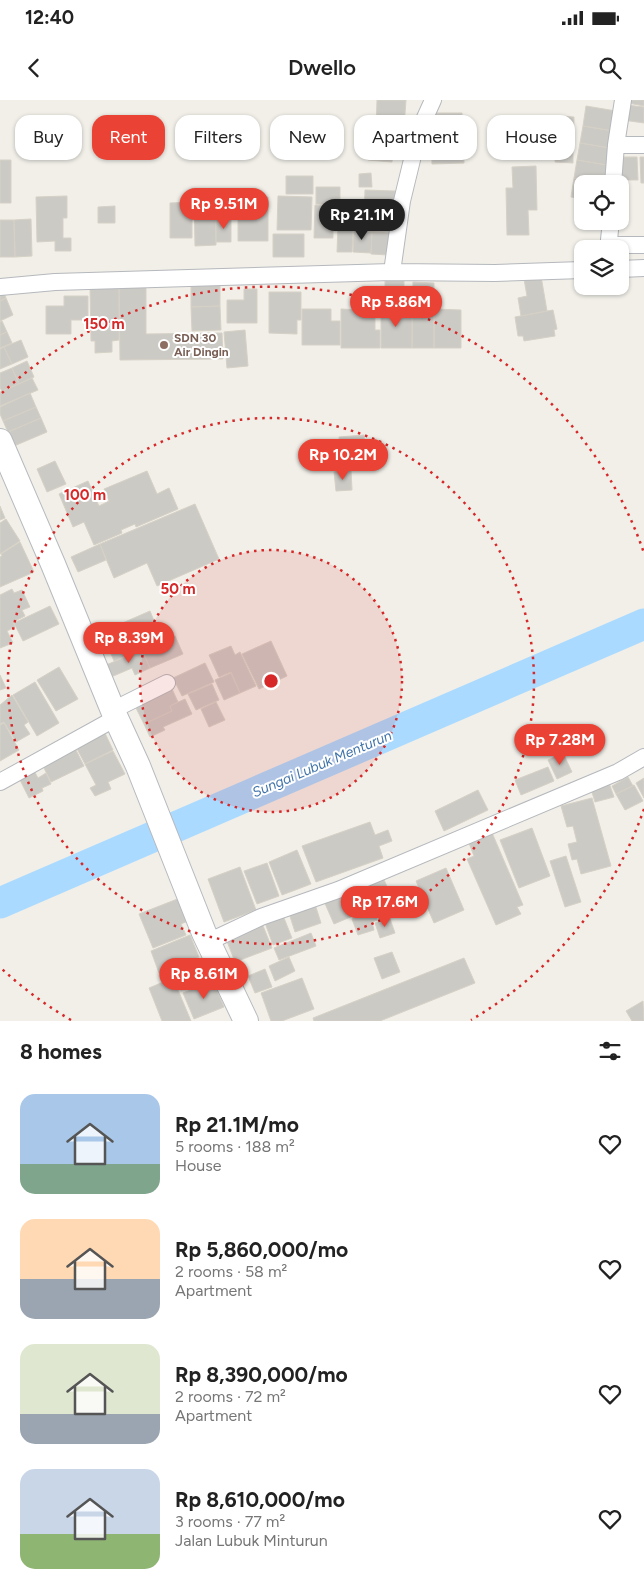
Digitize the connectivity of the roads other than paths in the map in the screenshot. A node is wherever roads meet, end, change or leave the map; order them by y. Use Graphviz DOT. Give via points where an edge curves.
graph roads {
  1 [pos="433,100"];
  2 [pos="623,100"];
  3 [pos="644,144"];
  4 [pos="616,145"];
  5 [pos="614,175"];
  6 [pos="644,245"];
  7 [pos="629,246"];
  8 [pos="644,268"];
  9 [pos="629,269"];
  10 [pos="574,270"];
  11 [pos="392,272"];
  12 [pos="0,288"];
  13 [pos="0,441"];
  14 [pos="167,683"];
  15 [pos="114,714"];
  16 [pos="644,757"];
  17 [pos="0,782"];
  18 [pos="204,934"];
  19 [pos="246,1021"];
  1 -- 11 [label="street" via="419,131 402,201"];
  2 -- 4 [label="street"];
  3 -- 4 [label="street"];
  4 -- 5 [label="street"];
  6 -- 7 [label="street"];
  8 -- 9 [label="street"];
  10 -- 11 [label="street"];
  11 -- 12 [label="street" via="55,282"];
  13 -- 15 [label="street"];
  14 -- 15 [label="street"];
  15 -- 17 [label="street"];
  15 -- 18 [label="street"];
  16 -- 18 [label="street" via="618,772 338,890"];
  18 -- 19 [label="street"];
}
